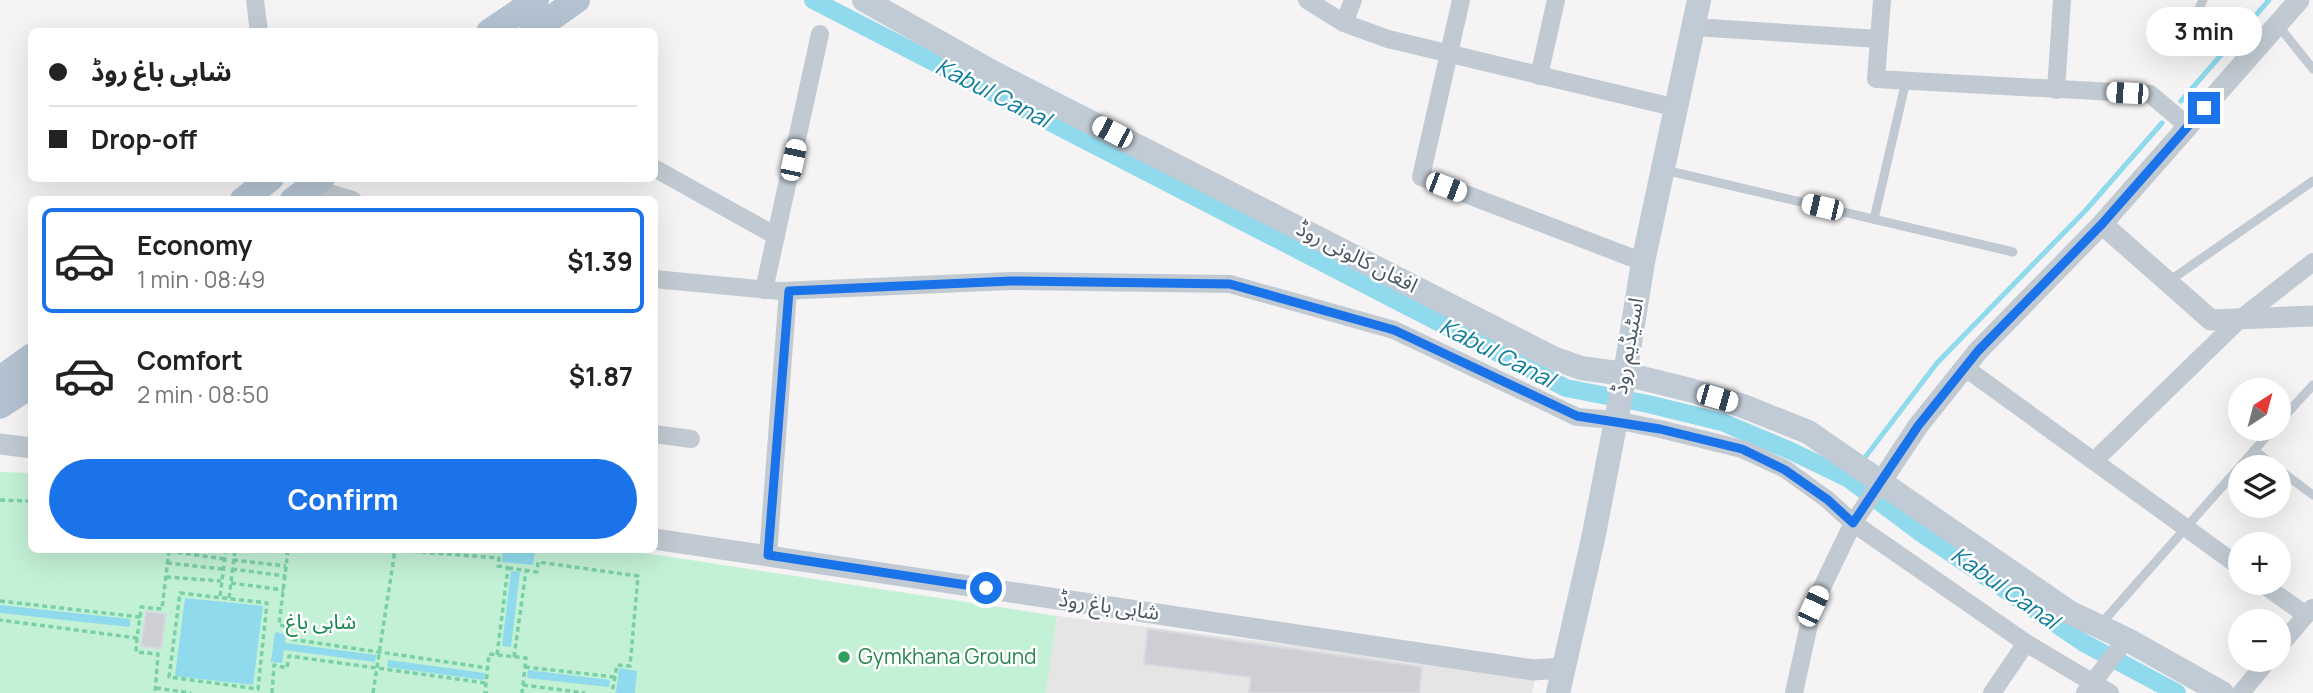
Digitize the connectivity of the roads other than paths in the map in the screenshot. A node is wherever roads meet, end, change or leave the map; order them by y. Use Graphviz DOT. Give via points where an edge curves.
graph roads {
  1 [pos="255,0"];
  2 [pos="577,0"];
  3 [pos="864,0"];
  4 [pos="1307,0"];
  5 [pos="1353,0"];
  6 [pos="1461,0"];
  7 [pos="1556,0"];
  8 [pos="1699,0"];
  9 [pos="1881,0"];
  10 [pos="2062,0"];
  11 [pos="2203,0"];
  12 [pos="2299,0"];
  13 [pos="529,10"];
  14 [pos="1343,23"];
  15 [pos="2277,24"];
  16 [pos="1694,27"];
  17 [pos="258,28"];
  18 [pos="496,28"];
  19 [pos="820,34"];
  20 [pos="2186,37"];
  21 [pos="1879,39"];
  22 [pos="1449,55"];
  23 [pos="2313,69"];
  24 [pos="1539,76"];
  25 [pos="1906,81"];
  26 [pos="2056,90"];
  27 [pos="1677,108"];
  28 [pos="2188,126"];
  29 [pos="658,170"];
  30 [pos="1664,170"];
  31 [pos="2313,181"];
  32 [pos="266,182"];
  33 [pos="308,188"];
  34 [pos="248,196"];
  35 [pos="338,196"];
  36 [pos="1874,219"];
  37 [pos="2102,224"];
  38 [pos="776,236"];
  39 [pos="2012,252"];
  40 [pos="1643,262"];
  41 [pos="2313,262"];
  42 [pos="658,279"];
  43 [pos="2168,282"];
  44 [pos="764,290"];
  45 [pos="789,291"];
  46 [pos="2313,316"];
  47 [pos="2240,319"];
  48 [pos="28,359"];
  49 [pos="1964,367"];
  50 [pos="1623,378"];
  51 [pos="0,379"];
  52 [pos="2313,385"];
  53 [pos="28,388"];
  54 [pos="0,406"];
  55 [pos="2291,409"];
  56 [pos="1615,420"];
  57 [pos="658,435"];
  58 [pos="691,439"];
  59 [pos="2262,441"];
  60 [pos="0,444"];
  61 [pos="28,448"];
  62 [pos="2254,450"];
  63 [pos="2261,455"];
  64 [pos="2094,461"];
  65 [pos="2291,478"];
  66 [pos="1878,484"];
  67 [pos="2313,495"];
  68 [pos="1855,519"];
  69 [pos="2184,527"];
  70 [pos="658,540"];
  71 [pos="768,555"];
  72 [pos="2228,558"];
  73 [pos="2282,595"];
  74 [pos="2309,611"];
  75 [pos="2099,626"];
  76 [pos="2291,632"];
  77 [pos="2125,641"];
  78 [pos="2026,643"];
  79 [pos="1563,668"];
  80 [pos="2259,672"];
  81 [pos="2092,684"];
  82 [pos="1558,693"];
  83 [pos="1794,693"];
  84 [pos="1992,693"];
  85 [pos="2110,693"];
  86 [pos="2222,693"];
  87 [pos="2241,693"];
  1 -- 17 [label="street"];
  2 -- 13 [label="main road"];
  3 -- 50 [label="main road, افغان کالونی روڈ" via="994,73 1553,358"];
  4 -- 14 [label="street"];
  5 -- 14 [label="street"];
  6 -- 22 [label="street"];
  7 -- 24 [label="street"];
  8 -- 16 [label="main road, اسٹیڈیم روڈ"];
  9 -- 21 [label="street"];
  10 -- 26 [label="street"];
  11 -- 20 [label="lane"];
  12 -- 15 [label="street"];
  13 -- 18 [label="main road"];
  14 -- 22 [label="street"];
  15 -- 23 [label="lane"];
  15 -- 28 [label="street"];
  16 -- 21 [label="street"];
  16 -- 27 [label="main road, اسٹیڈیم روڈ"];
  19 -- 38 [label="street"];
  21 -- 25 [label="street" via="1877,79"];
  22 -- 24 [label="street"];
  22 -- 40 [label="street" via="1421,177"];
  24 -- 27 [label="street"];
  25 -- 26 [label="street"];
  25 -- 36 [label="lane"];
  26 -- 28 [label="street" via="2150,94"];
  27 -- 30 [label="main road, اسٹیڈیم روڈ"];
  28 -- 37 [label="street"];
  29 -- 38 [label="street"];
  30 -- 36 [label="lane"];
  30 -- 40 [label="main road, اسٹیڈیم روڈ"];
  31 -- 43 [label="lane"];
  32 -- 34 [label="main road"];
  33 -- 35 [label="street"];
  36 -- 39 [label="lane"];
  37 -- 43 [label="street"];
  37 -- 49 [label="street"];
  38 -- 44 [label="street"];
  40 -- 50 [label="main road, اسٹیڈیم روڈ"];
  41 -- 47 [label="street"];
  42 -- 44 [label="street"];
  43 -- 47 [label="street" via="2211,320"];
  44 -- 45 [label="street"];
  45 -- 56 [label="street" via="1011,281 1230,284 1394,330 1577,416"];
  45 -- 71 [label="street"];
  46 -- 47 [label="street"];
  47 -- 64 [label="street"];
  48 -- 51 [label="main road"];
  49 -- 64 [label="street"];
  49 -- 66 [label="street"];
  50 -- 56 [label="main road, اسٹیڈیم روڈ"];
  50 -- 66 [label="main road, افغان کالونی روڈ" via="1743,406 1808,432 1852,460"];
  52 -- 55 [label="lane"];
  53 -- 54 [label="main road"];
  56 -- 68 [label="street" via="1742,449 1785,470"];
  56 -- 79 [label="main road, اسٹیڈیم روڈ"];
  57 -- 58 [label="street"];
  59 -- 62 [label="lane"];
  60 -- 61 [label="street"];
  62 -- 63 [label="lane"];
  62 -- 69 [label="lane"];
  64 -- 69 [label="street"];
  65 -- 67 [label="lane"];
  66 -- 68 [label="street"];
  66 -- 75 [label="main road, افغان کالونی روڈ" via="2069,612"];
  68 -- 78 [label="street"];
  68 -- 83 [label="street" via="1813,606"];
  69 -- 72 [label="street"];
  69 -- 75 [label="lane"];
  70 -- 71 [label="street, شاہی باغ روڈ"];
  71 -- 79 [label="street, شاہی باغ روڈ" via="1533,670"];
  73 -- 74 [label="street"];
  74 -- 76 [label="street"];
  75 -- 77 [label="main road, افغان کالونی روڈ"];
  77 -- 81 [label="street"];
  77 -- 86 [label="main road, افغان کالونی روڈ"];
  78 -- 81 [label="street"];
  78 -- 84 [label="street"];
  79 -- 82 [label="main road, اسٹیڈیم روڈ"];
  80 -- 87 [label="street"];
  81 -- 85 [label="street"];
}
